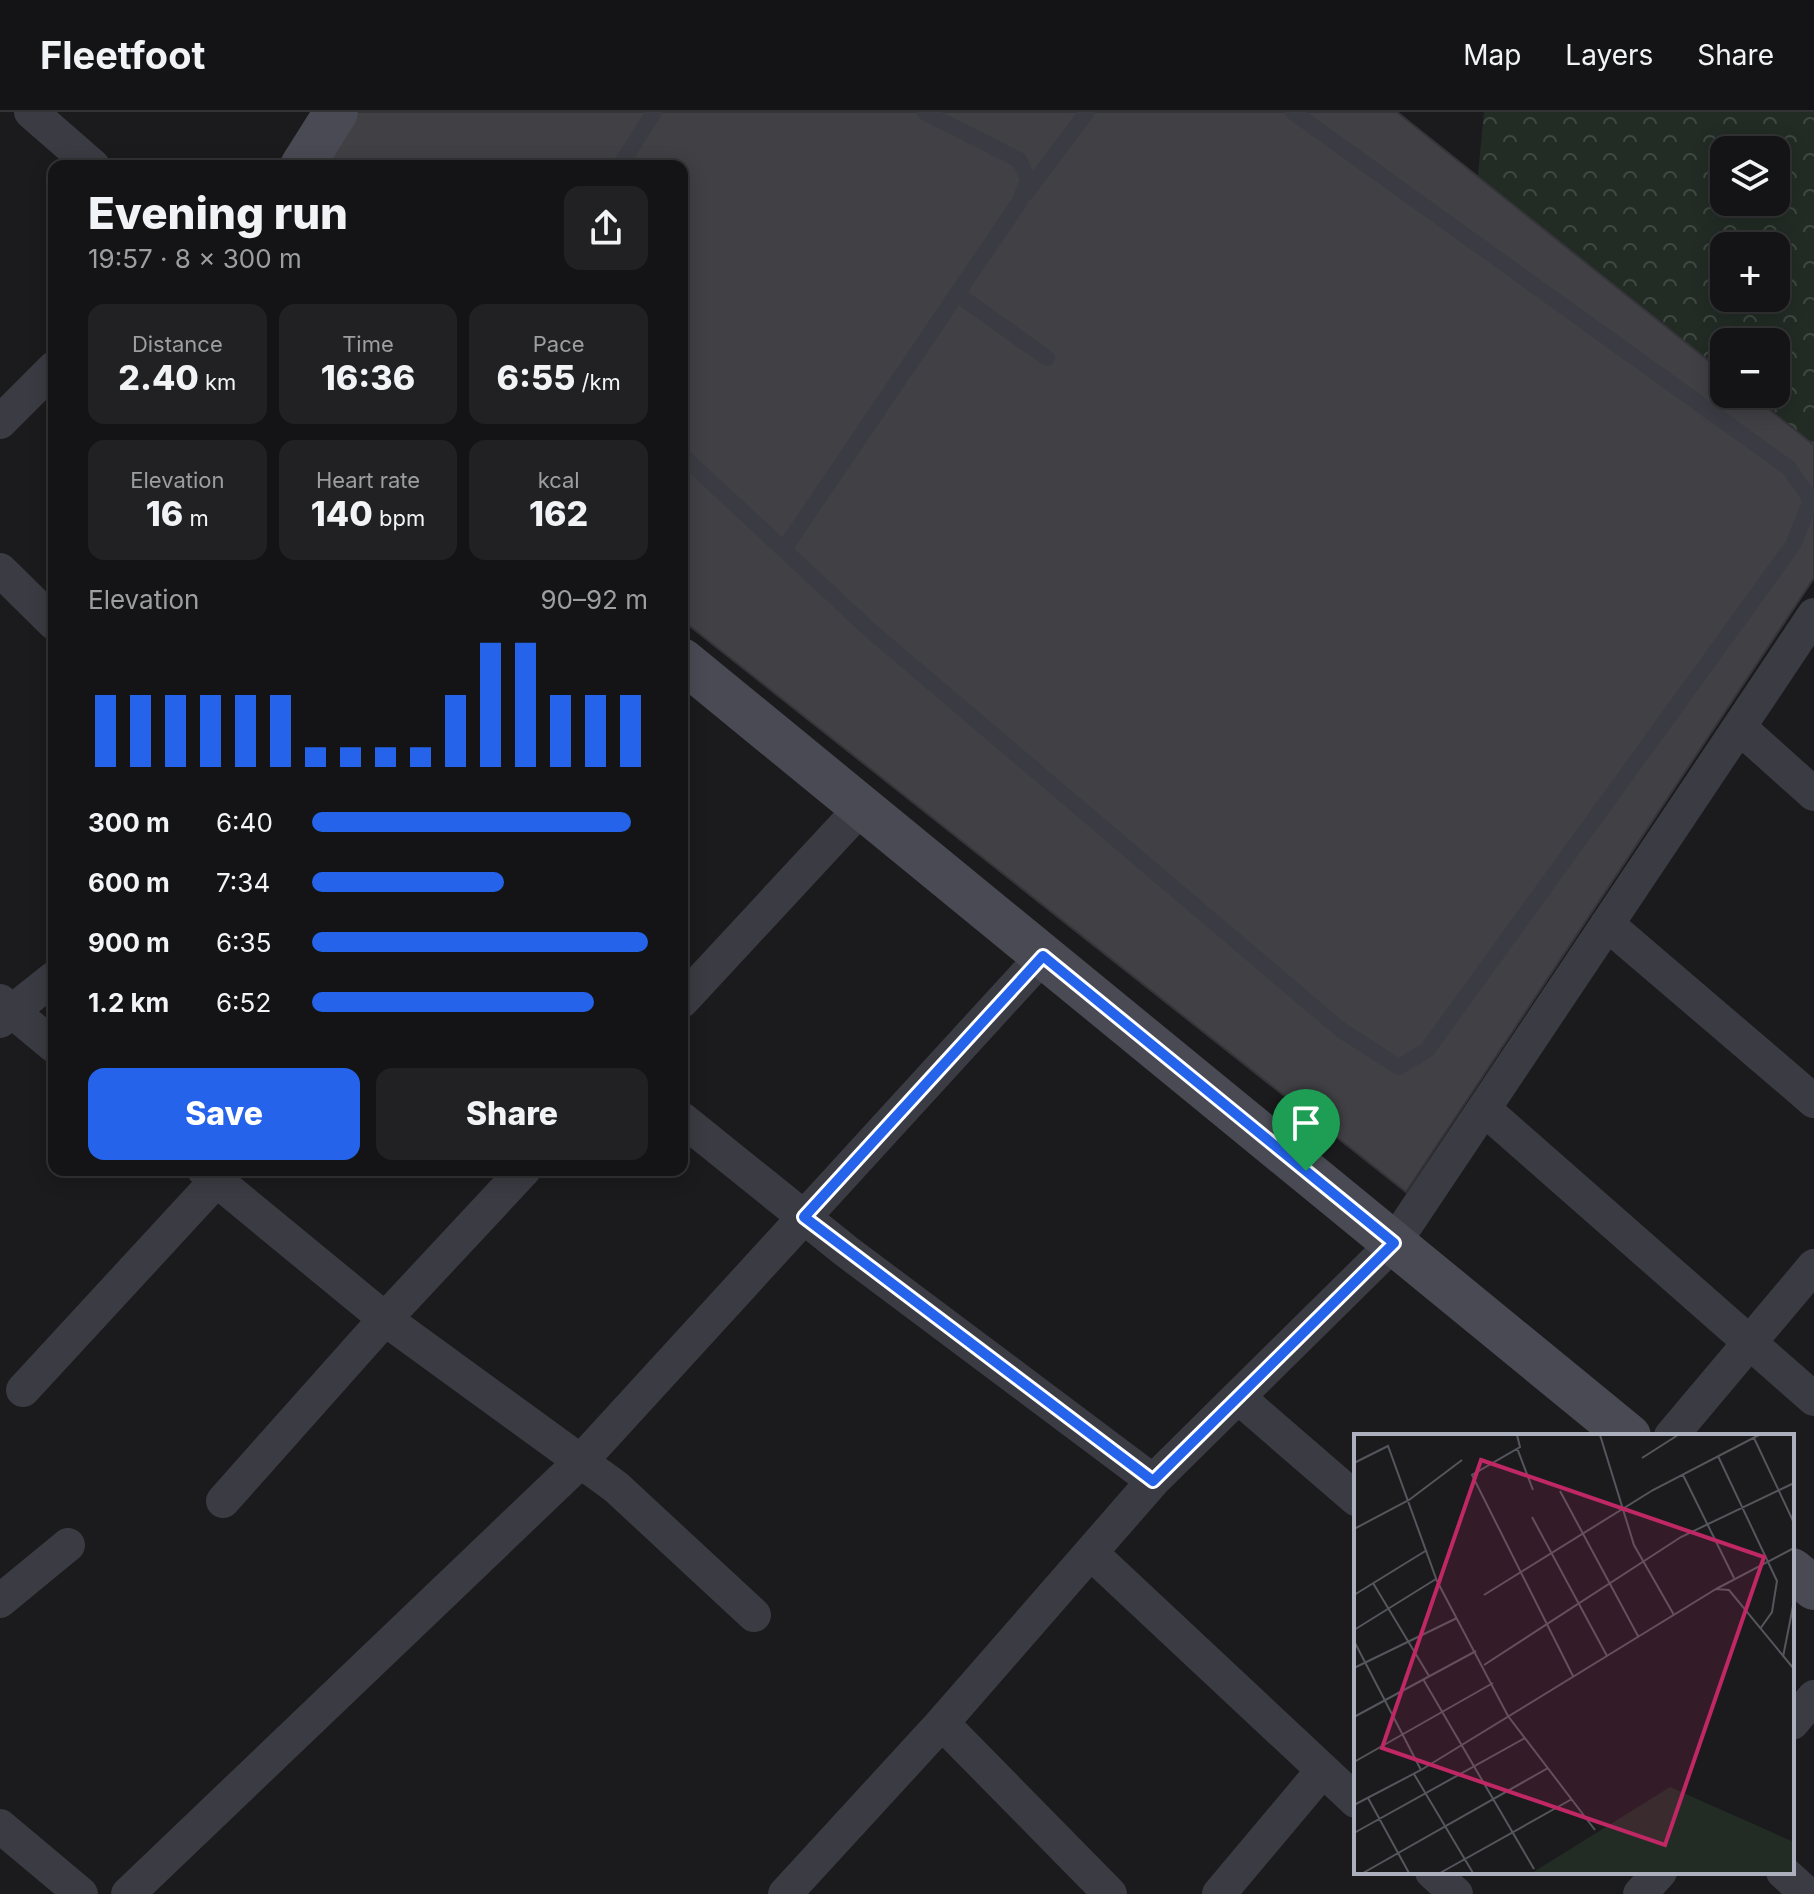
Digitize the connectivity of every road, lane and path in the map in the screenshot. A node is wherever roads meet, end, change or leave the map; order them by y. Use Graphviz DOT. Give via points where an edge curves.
graph roads {
  1 [pos="31,112"];
  2 [pos="336,112"];
  3 [pos="654,112"];
  4 [pos="924,112"];
  5 [pos="1087,112"];
  6 [pos="1293,112"];
  7 [pos="86,160"];
  8 [pos="306,160"];
  9 [pos="624,160"];
  10 [pos="1020,201"];
  11 [pos="957,294"];
  12 [pos="1047,358"];
  13 [pos="48,374"];
  14 [pos="0,422"];
  15 [pos="688,461"];
  16 [pos="784,549"];
  17 [pos="0,570"];
  18 [pos="1814,615"];
  19 [pos="48,617"];
  20 [pos="688,670"];
  21 [pos="1739,727"];
  22 [pos="1814,794"];
  23 [pos="862,807"];
  24 [pos="1607,924"];
  25 [pos="1043,956"];
  26 [pos="48,982"];
  27 [pos="688,995"];
  28 [pos="4,1011"];
  29 [pos="48,1042"];
  30 [pos="1814,1101"];
  31 [pos="1484,1109"];
  32 [pos="688,1124"];
  33 [pos="213,1176"];
  34 [pos="219,1176"];
  35 [pos="518,1176"];
  36 [pos="804,1217"];
  37 [pos="1394,1243"];
  38 [pos="1814,1266"];
  39 [pos="385,1319"];
  40 [pos="1750,1342"];
  41 [pos="23,1390"];
  42 [pos="1238,1397"];
  43 [pos="1814,1399"];
  44 [pos="1627,1434"];
  45 [pos="1673,1434"];
  46 [pos="581,1461"];
  47 [pos="1153,1481"];
  48 [pos="1354,1497"];
  49 [pos="223,1501"];
  50 [pos="68,1545"];
  51 [pos="1091,1553"];
  52 [pos="1794,1572"];
  53 [pos="1814,1588"];
  54 [pos="0,1601"];
  55 [pos="754,1615"];
  56 [pos="1814,1697"];
  57 [pos="1794,1721"];
  58 [pos="942,1723"];
  59 [pos="1323,1770"];
  60 [pos="1354,1796"];
  61 [pos="0,1826"];
  62 [pos="1434,1874"];
  63 [pos="1658,1874"];
  64 [pos="1785,1874"];
  65 [pos="81,1894"];
  66 [pos="128,1894"];
  67 [pos="785,1894"];
  68 [pos="1110,1894"];
  69 [pos="1219,1894"];
  70 [pos="1456,1894"];
  71 [pos="1640,1894"];
  72 [pos="1807,1894"];
  1 -- 7 [label="street"];
  2 -- 8 [label="street"];
  3 -- 9 [label="lane"];
  4 -- 10 [label="lane" via="1019,160 1028,179"];
  5 -- 10 [label="lane"];
  6 -- 16 [label="lane" via="1789,468 1811,500 1793,545 1427,1050 1399,1067 1341,1030 883,641"];
  10 -- 11 [label="lane"];
  11 -- 12 [label="lane"];
  11 -- 16 [label="lane"];
  13 -- 14 [label="street"];
  15 -- 16 [label="lane"];
  17 -- 19 [label="street"];
  18 -- 21 [label="street"];
  20 -- 23 [label="street"];
  21 -- 22 [label="street"];
  21 -- 24 [label="street"];
  23 -- 25 [label="street"];
  23 -- 27 [label="street"];
  24 -- 30 [label="street"];
  24 -- 31 [label="street"];
  25 -- 36 [label="street"];
  25 -- 37 [label="street"];
  26 -- 28 [label="street"];
  28 -- 29 [label="street"];
  31 -- 37 [label="street"];
  31 -- 40 [label="street"];
  32 -- 36 [label="street"];
  33 -- 41 [label="street"];
  34 -- 39 [label="street"];
  35 -- 39 [label="street"];
  36 -- 46 [label="street"];
  36 -- 47 [label="street"];
  37 -- 42 [label="street"];
  37 -- 44 [label="street"];
  38 -- 40 [label="street"];
  39 -- 46 [label="street"];
  39 -- 49 [label="street"];
  40 -- 43 [label="street"];
  40 -- 45 [label="street"];
  42 -- 47 [label="street"];
  42 -- 48 [label="street"];
  46 -- 55 [label="street"];
  46 -- 66 [label="street"];
  47 -- 51 [label="street"];
  50 -- 54 [label="street"];
  51 -- 58 [label="street"];
  51 -- 59 [label="street"];
  52 -- 53 [label="street"];
  56 -- 57 [label="street"];
  58 -- 67 [label="street"];
  58 -- 68 [label="street"];
  59 -- 60 [label="street"];
  59 -- 69 [label="street"];
  61 -- 65 [label="street"];
  62 -- 70 [label="street"];
  63 -- 71 [label="street"];
  64 -- 72 [label="street"];
}
